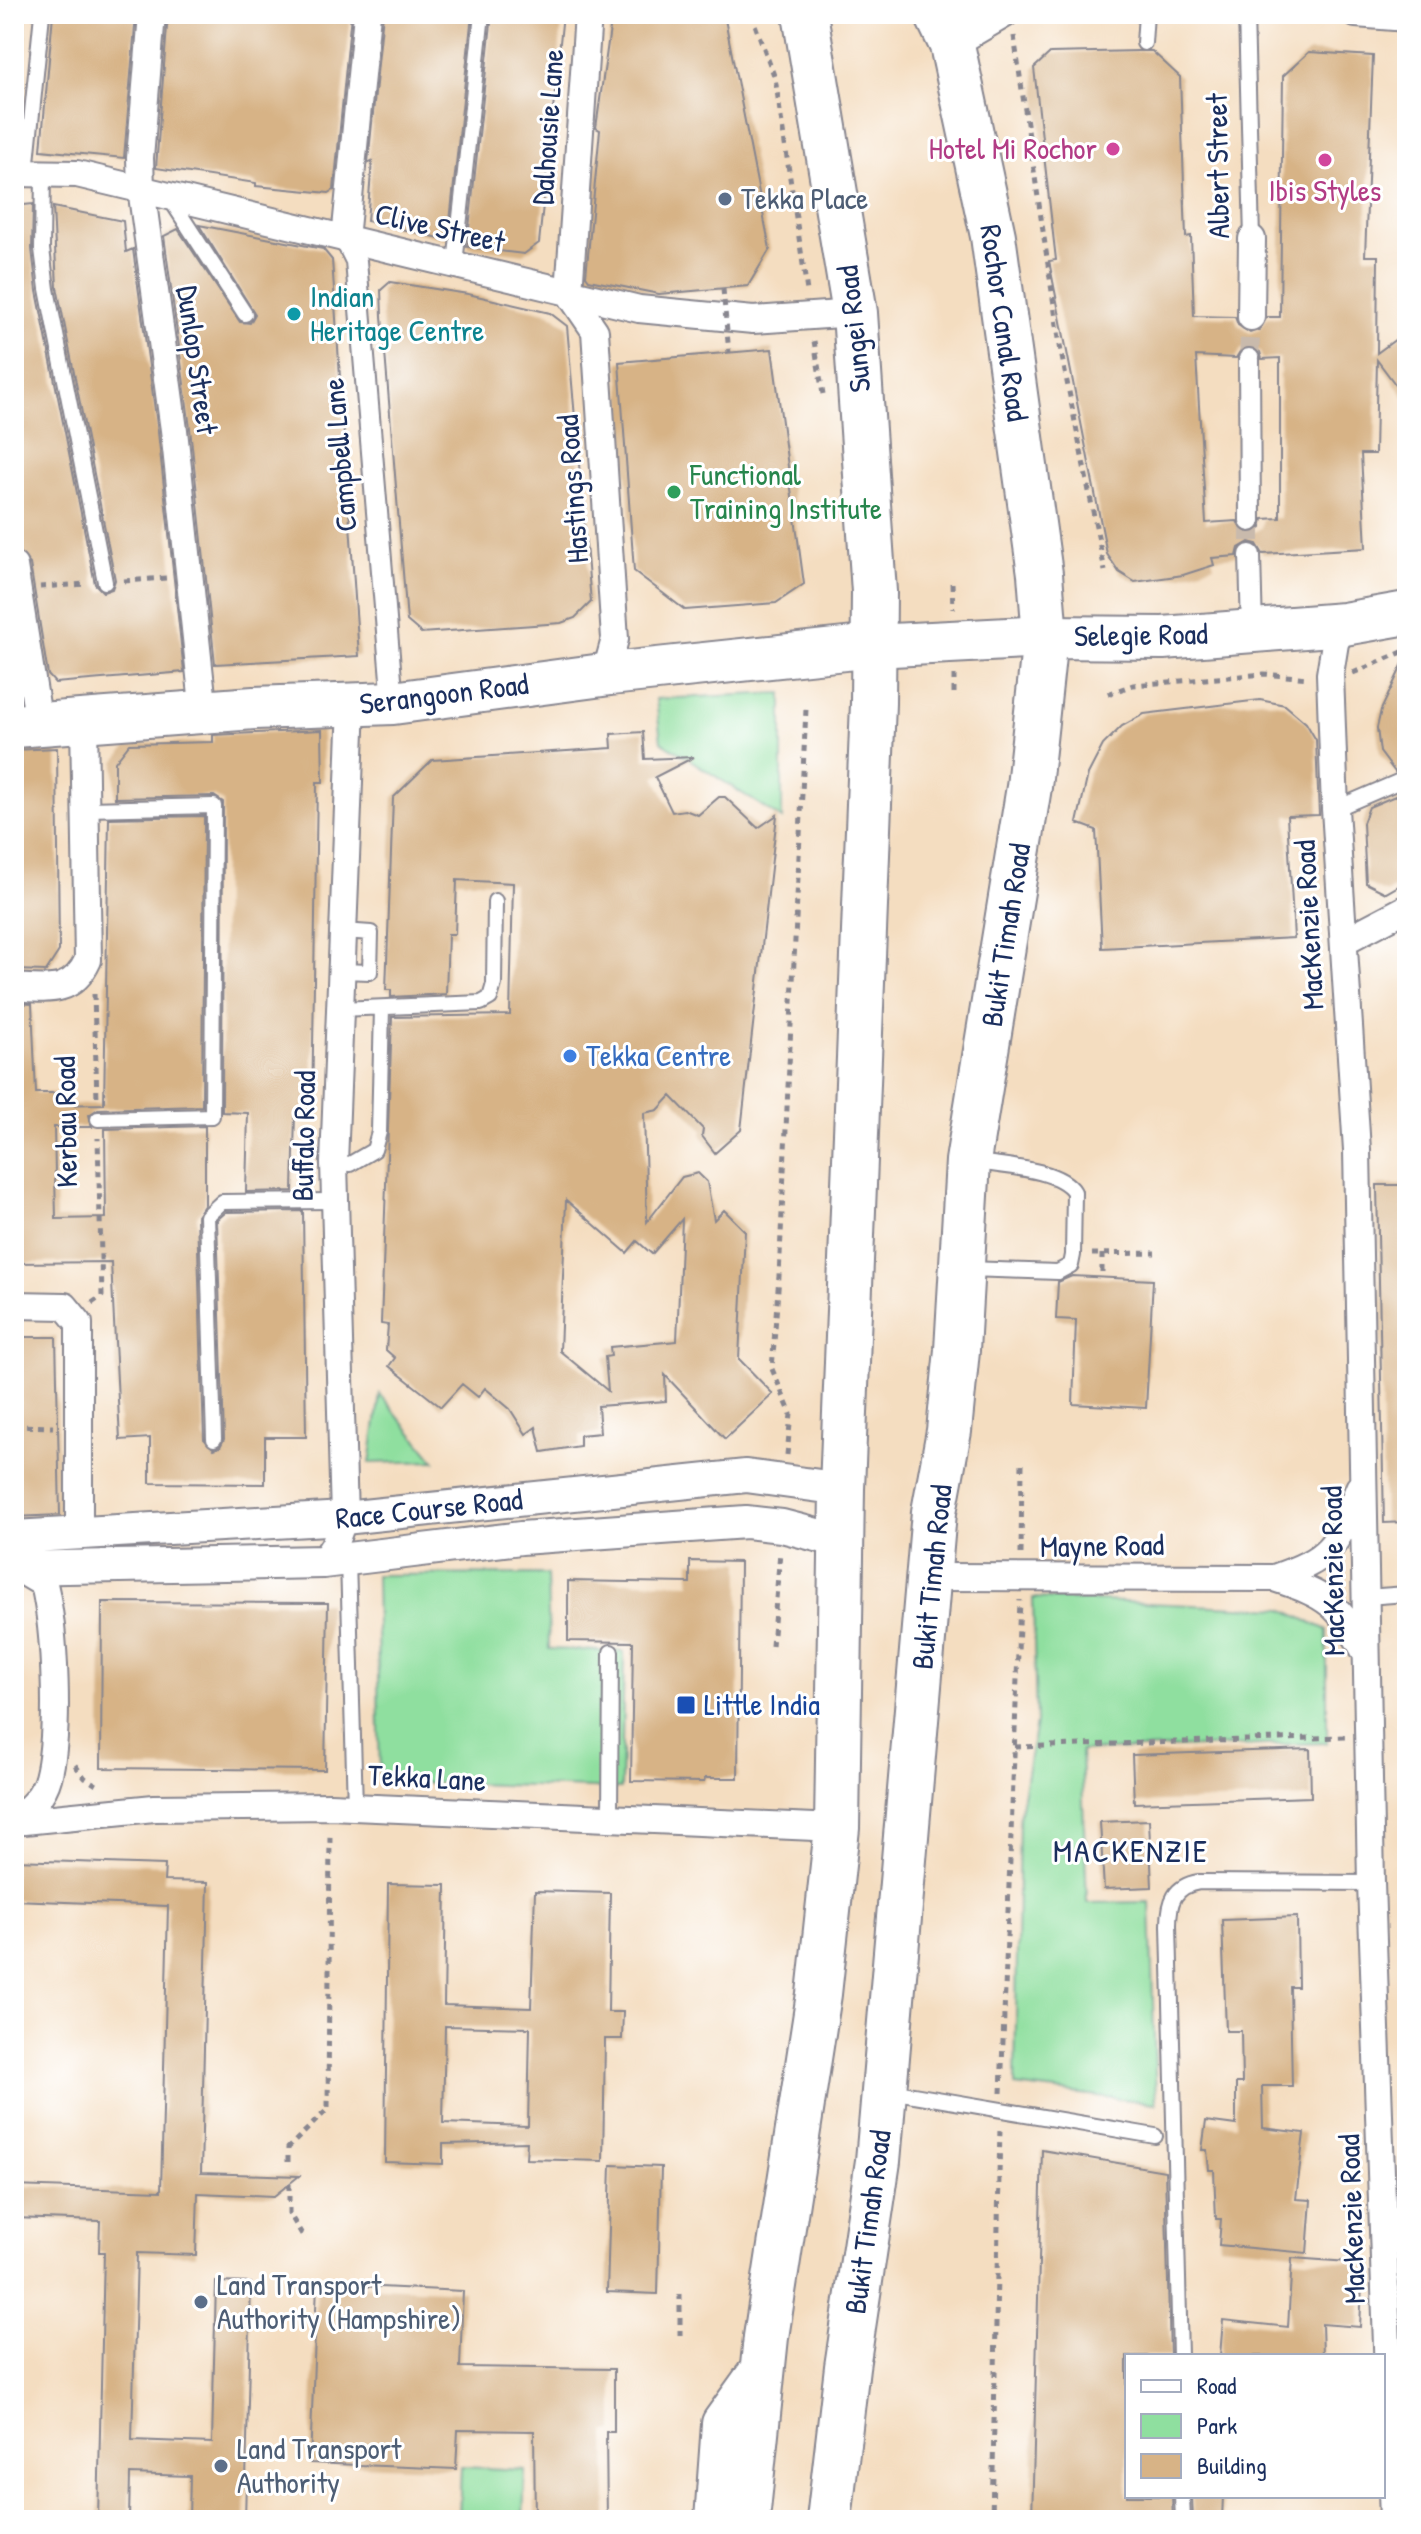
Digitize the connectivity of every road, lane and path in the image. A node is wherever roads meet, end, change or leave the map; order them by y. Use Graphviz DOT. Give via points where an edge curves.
graph roads {
  1 [pos="42,14"];
  2 [pos="152,14"];
  3 [pos="367,14"];
  4 [pos="482,14"];
  5 [pos="588,14"];
  6 [pos="805,14"];
  7 [pos="1146,14"];
  8 [pos="1246,14"];
  9 [pos="1356,14"];
  10 [pos="1407,18"];
  11 [pos="1009,21"];
  12 [pos="945,29"];
  13 [pos="1144,43"];
  14 [pos="28,173"];
  15 [pos="141,188"];
  16 [pos="169,196"];
  17 [pos="345,239"];
  18 [pos="1252,239"];
  19 [pos="455,264"];
  20 [pos="723,289"];
  21 [pos="569,293"];
  22 [pos="855,313"];
  23 [pos="245,314"];
  24 [pos="1251,317"];
  25 [pos="729,353"];
  26 [pos="1249,359"];
  27 [pos="1250,521"];
  28 [pos="1250,555"];
  29 [pos="1105,571"];
  30 [pos="191,577"];
  31 [pos="16,581"];
  32 [pos="105,582"];
  33 [pos="1407,613"];
  34 [pos="1344,624"];
  35 [pos="1252,631"];
  36 [pos="1045,637"];
  37 [pos="873,646"];
  38 [pos="1407,650"];
  39 [pos="610,667"];
  40 [pos="1330,674"];
  41 [pos="1108,694"];
  42 [pos="393,703"];
  43 [pos="352,705"];
  44 [pos="806,709"];
  45 [pos="204,714"];
  46 [pos="84,722"];
  47 [pos="27,725"];
  48 [pos="1407,778"];
  49 [pos="88,809"];
  50 [pos="1335,809"];
  51 [pos="495,901"];
  52 [pos="1407,908"];
  53 [pos="1344,941"];
  54 [pos="71,984"];
  55 [pos="14,987"];
  56 [pos="382,1008"];
  57 [pos="340,1009"];
  58 [pos="98,1119"];
  59 [pos="968,1161"];
  60 [pos="334,1163"];
  61 [pos="334,1201"];
  62 [pos="1155,1253"];
  63 [pos="1102,1254"];
  64 [pos="1073,1255"];
  65 [pos="962,1269"];
  66 [pos="1102,1278"];
  67 [pos="14,1305"];
  68 [pos="76,1317"];
  69 [pos="14,1426"];
  70 [pos="80,1428"];
  71 [pos="214,1439"];
  72 [pos="1022,1463"];
  73 [pos="785,1481"];
  74 [pos="1363,1482"];
  75 [pos="842,1489"];
  76 [pos="588,1493"];
  77 [pos="344,1518"];
  78 [pos="782,1526"];
  79 [pos="591,1533"];
  80 [pos="79,1535"];
  81 [pos="840,1541"];
  82 [pos="15,1557"];
  83 [pos="336,1561"];
  84 [pos="98,1566"];
  85 [pos="930,1577"];
  86 [pos="1021,1578"];
  87 [pos="1274,1578"];
  88 [pos="1407,1594"];
  89 [pos="1366,1597"];
  90 [pos="772,1646"];
  91 [pos="611,1652"];
  92 [pos="1366,1654"];
  93 [pos="1368,1736"];
  94 [pos="1015,1747"];
  95 [pos="343,1806"];
  96 [pos="610,1818"];
  97 [pos="14,1822"];
  98 [pos="837,1828"];
  99 [pos="1371,1883"];
  100 [pos="885,2090"];
  101 [pos="1000,2110"];
  102 [pos="1155,2136"];
  103 [pos="288,2162"];
  104 [pos="289,2184"];
  105 [pos="303,2236"];
  106 [pos="680,2293"];
  107 [pos="680,2336"];
  108 [pos="1180,2354"];
  109 [pos="1385,2354"];
  110 [pos="1385,2366"];
  111 [pos="762,2371"];
  112 [pos="1386,2401"];
  113 [pos="1182,2498"];
  114 [pos="717,2520"];
  115 [pos="747,2520"];
  116 [pos="829,2520"];
  117 [pos="992,2520"];
  118 [pos="1183,2520"];
  119 [pos="1393,2520"];
  1 -- 14 [label="lane"];
  2 -- 15 [label="street, Dunlop Street"];
  3 -- 17 [label="street, Campbell Lane"];
  4 -- 19 [label="lane"];
  5 -- 21 [label="street, Dalhousie Lane"];
  6 -- 22 [label="highway, Sungei Road"];
  7 -- 13 [label="lane"];
  8 -- 18 [label="lane, Albert Street"];
  9 -- 10 [label="street"];
  11 -- 12 [label="street"];
  11 -- 29 [label="path" via="1061,352"];
  12 -- 36 [label="highway, Rochor Canal Road" via="993,236"];
  14 -- 15 [label="street, Clive Street" via="77,174"];
  14 -- 32 [label="lane"];
  15 -- 16 [label="street, Clive Street"];
  15 -- 30 [label="street, Dunlop Street"];
  16 -- 17 [label="street, Clive Street"];
  16 -- 23 [label="lane"];
  17 -- 19 [label="street, Clive Street"];
  17 -- 42 [label="street, Campbell Lane" via="356,261"];
  18 -- 24 [label="street, Albert Street"];
  19 -- 21 [label="street, Clive Street"];
  20 -- 25 [label="path, bridge"];
  21 -- 22 [label="street, Clive Street" via="639,309 727,318"];
  21 -- 39 [label="street, Hastings Road" via="586,314 581,332 601,637"];
  22 -- 37 [label="highway, Sungei Road"];
  26 -- 27 [label="street"];
  28 -- 35 [label="street"];
  30 -- 32 [label="path"];
  30 -- 45 [label="street, Dunlop Street"];
  31 -- 32 [label="path"];
  31 -- 47 [label="street"];
  33 -- 34 [label="main road, Selegie Road"];
  34 -- 35 [label="main road, Selegie Road"];
  34 -- 40 [label="street, MacKenzie Road"];
  35 -- 36 [label="main road, Selegie Road" via="1163,638"];
  36 -- 37 [label="main road, Selegie Road"];
  36 -- 59 [label="highway, Bukit Timah Road" via="1029,787"];
  37 -- 39 [label="main road, Serangoon Road"];
  37 -- 75 [label="highway"];
  38 -- 40 [label="path" via="1360,672"];
  39 -- 42 [label="main road, Serangoon Road"];
  40 -- 41 [label="path" via="1133,685"];
  40 -- 50 [label="street, MacKenzie Road"];
  42 -- 43 [label="main road, Serangoon Road"];
  43 -- 45 [label="main road, Serangoon Road"];
  43 -- 57 [label="street, Buffalo Road"];
  44 -- 73 [label="path" via="772,1353 772,1369 791,1414"];
  45 -- 46 [label="main road, Serangoon Road"];
  46 -- 47 [label="main road, Serangoon Road"];
  46 -- 49 [label="street"];
  48 -- 50 [label="lane"];
  49 -- 54 [label="street" via="88,960"];
  49 -- 58 [label="lane" via="214,806 212,1116"];
  50 -- 53 [label="street, MacKenzie Road"];
  51 -- 56 [label="lane" via="490,998 481,1003"];
  52 -- 53 [label="street"];
  53 -- 74 [label="street, MacKenzie Road" via="1357,1150"];
  54 -- 55 [label="street" via="60,990"];
  54 -- 58 [label="path, Kerbau Road" via="94,986"];
  56 -- 57 [label="lane"];
  56 -- 60 [label="lane" via="374,1150 350,1164"];
  57 -- 60 [label="street, Buffalo Road"];
  58 -- 68 [label="path, Kerbau Road" via="102,1296"];
  59 -- 64 [label="lane" via="1049,1174 1069,1183 1074,1192"];
  59 -- 65 [label="highway, Bukit Timah Road"];
  60 -- 61 [label="street, Buffalo Road"];
  61 -- 71 [label="lane" via="222,1202 207,1216"];
  61 -- 77 [label="street, Buffalo Road"];
  62 -- 63 [label="path"];
  63 -- 64 [label="path"];
  63 -- 66 [label="path"];
  64 -- 65 [label="lane" via="1071,1265 1058,1272"];
  65 -- 85 [label="highway, Bukit Timah Road"];
  67 -- 68 [label="street" via="59,1305"];
  68 -- 70 [label="street"];
  69 -- 70 [label="path"];
  70 -- 80 [label="street"];
  72 -- 86 [label="path"];
  73 -- 75 [label="street, Race Course Road"];
  73 -- 76 [label="street, Race Course Road" via="746,1476"];
  74 -- 87 [label="street, Mayne Road" via="1341,1536 1322,1558"];
  74 -- 89 [label="street, MacKenzie Road"];
  75 -- 81 [label="highway"];
  76 -- 77 [label="street, Race Course Road"];
  76 -- 79 [label="street"];
  77 -- 80 [label="street, Race Course Road"];
  77 -- 83 [label="street, Buffalo Road" via="334,1545"];
  78 -- 79 [label="street, Race Course Road" via="746,1522"];
  78 -- 81 [label="street, Race Course Road"];
  78 -- 90 [label="path"];
  79 -- 83 [label="street, Race Course Road"];
  80 -- 82 [label="street, Race Course Road"];
  80 -- 84 [label="street" via="85,1555"];
  81 -- 98 [label="highway"];
  82 -- 84 [label="street, Race Course Road"];
  82 -- 97 [label="street, Tekka Lane" via="44,1584 54,1667 48,1779 38,1800"];
  83 -- 84 [label="street, Race Course Road"];
  83 -- 95 [label="lane"];
  85 -- 86 [label="street, Mayne Road"];
  85 -- 100 [label="highway, Bukit Timah Road"];
  86 -- 87 [label="street, Mayne Road"];
  86 -- 94 [label="path"];
  87 -- 92 [label="street, Mayne Road" via="1321,1594 1348,1622"];
  88 -- 89 [label="lane"];
  89 -- 92 [label="street, MacKenzie Road"];
  91 -- 96 [label="lane"];
  92 -- 93 [label="street, MacKenzie Road"];
  93 -- 94 [label="path"];
  93 -- 99 [label="street, MacKenzie Road"];
  94 -- 101 [label="path"];
  95 -- 96 [label="street, Tekka Lane"];
  95 -- 97 [label="street, Tekka Lane" via="154,1808"];
  95 -- 103 [label="path" via="328,2109 288,2148"];
  96 -- 98 [label="street, Tekka Lane"];
  98 -- 111 [label="highway" via="819,1994"];
  99 -- 108 [label="lane" via="1199,1882 1186,1884 1169,1907"];
  99 -- 109 [label="street, MacKenzie Road"];
  100 -- 101 [label="lane"];
  100 -- 116 [label="highway, Bukit Timah Road"];
  101 -- 102 [label="lane"];
  101 -- 117 [label="path"];
  104 -- 105 [label="path" via="289,2213"];
  106 -- 107 [label="path"];
  110 -- 112 [label="street, MacKenzie Road"];
  111 -- 114 [label="highway" via="724,2424"];
  111 -- 115 [label="highway"];
  112 -- 119 [label="street, MacKenzie Road"];
  113 -- 118 [label="lane"];
}
